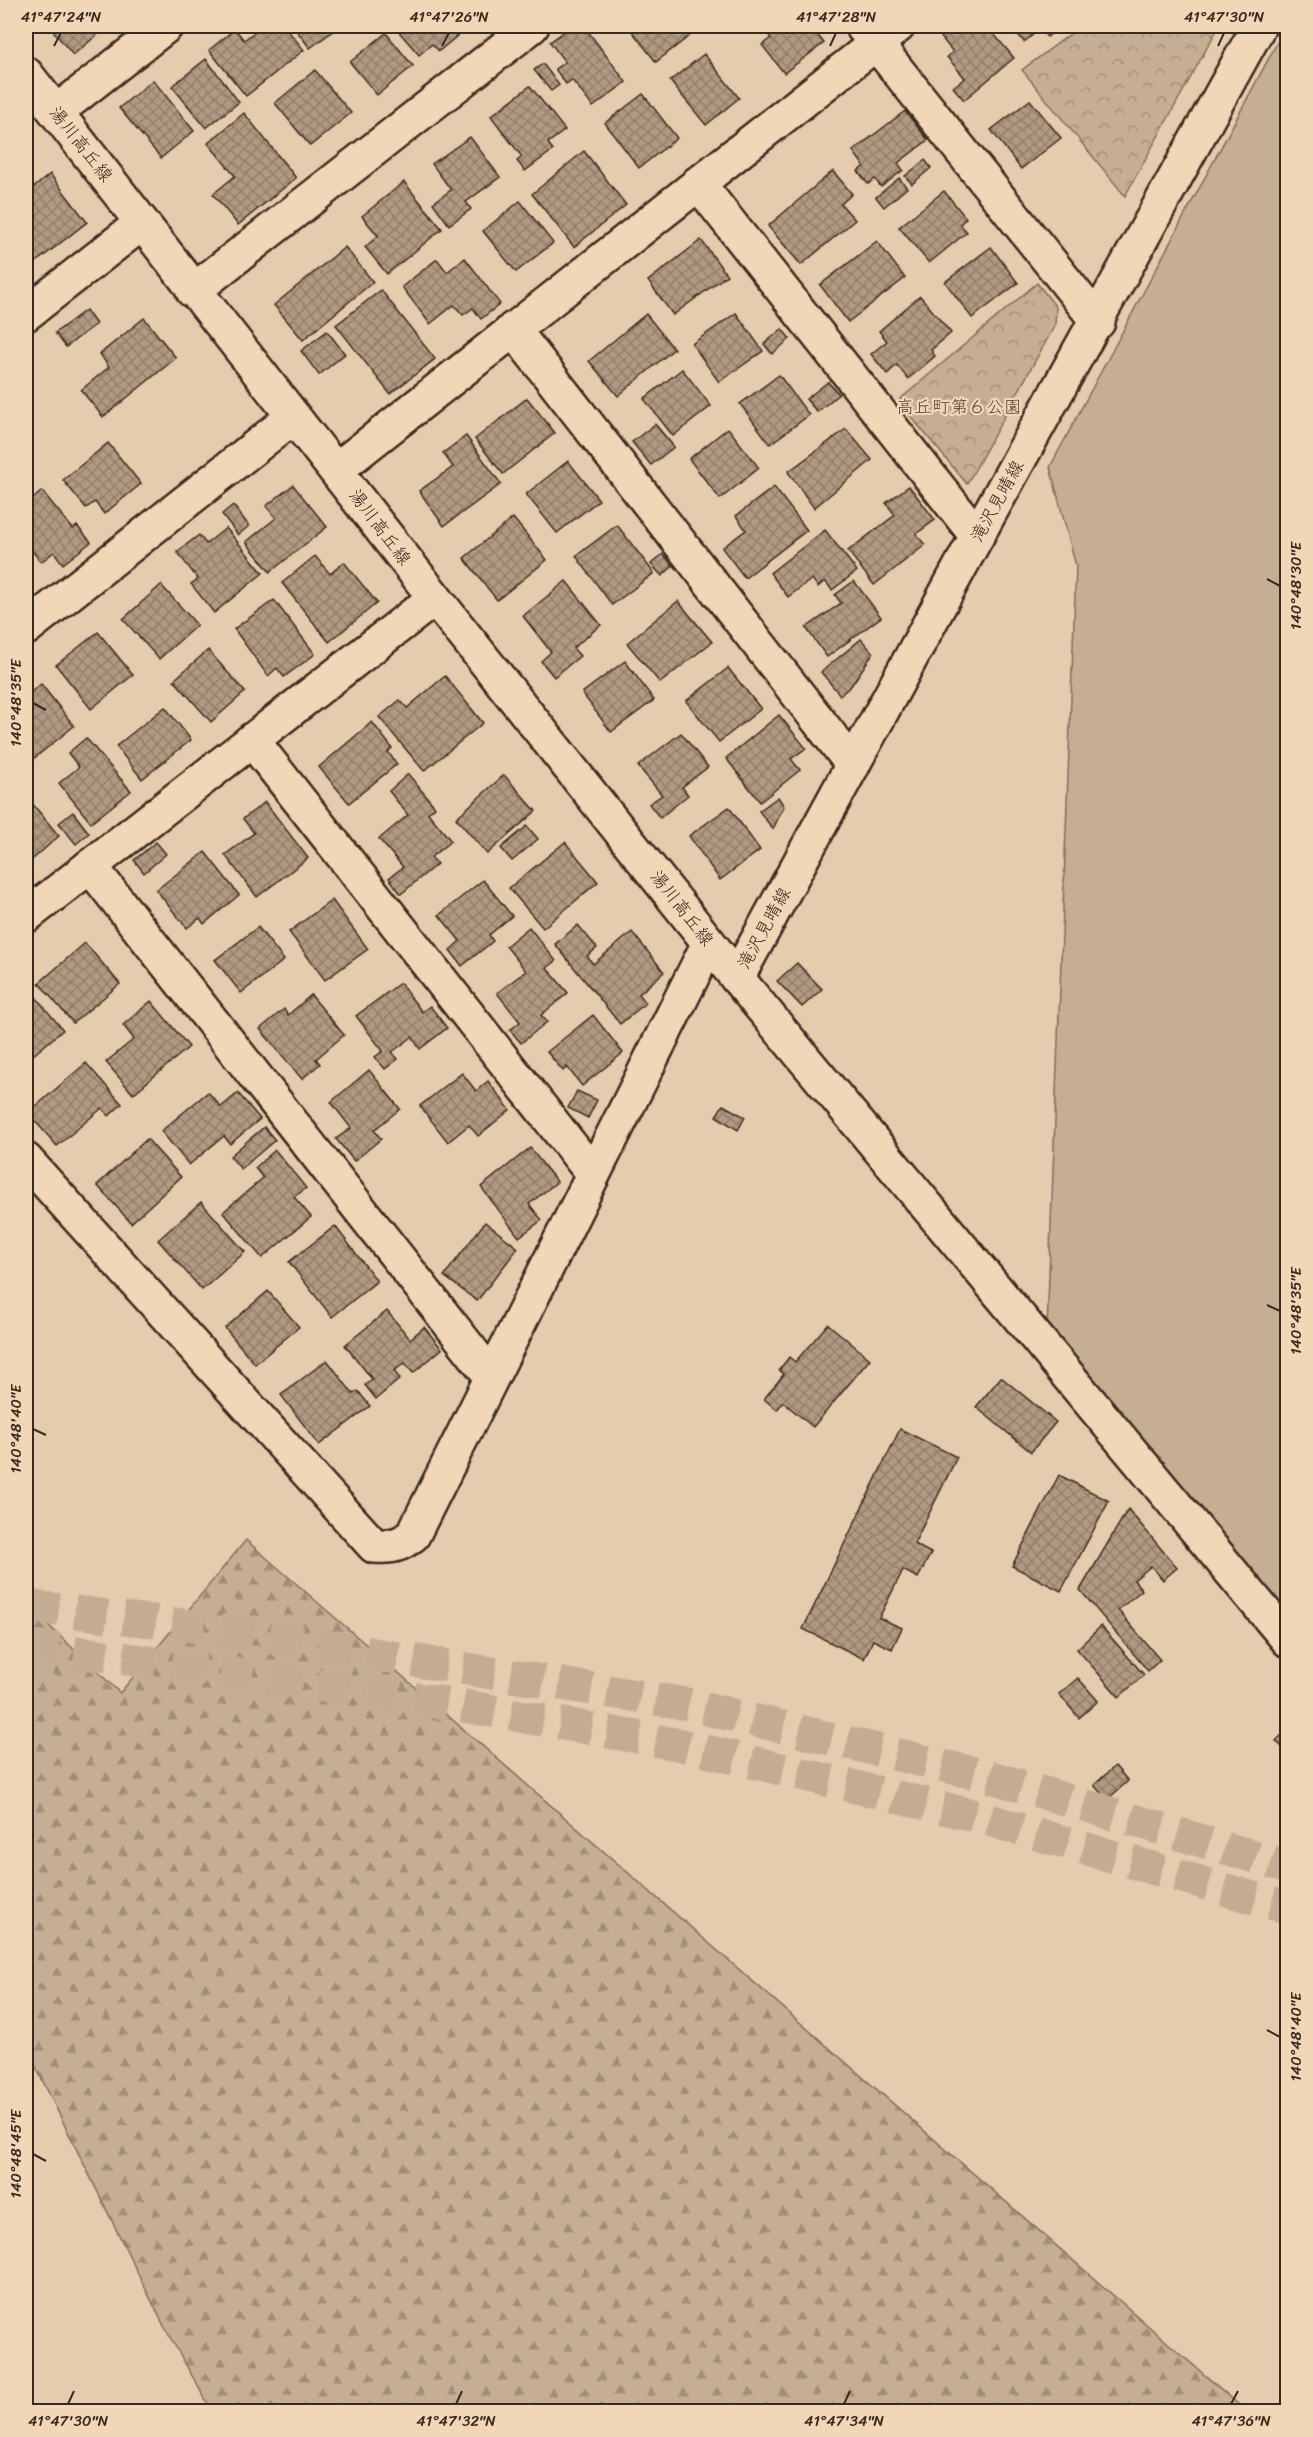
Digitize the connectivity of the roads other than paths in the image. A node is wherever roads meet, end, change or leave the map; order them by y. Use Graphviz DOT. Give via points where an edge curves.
graph roads {
  1 [pos="166,26"];
  2 [pos="532,26"];
  3 [pos="1260,26"];
  4 [pos="879,31"];
  5 [pos="26,74"];
  6 [pos="56,112"];
  7 [pos="698,183"];
  8 [pos="142,223"];
  9 [pos="193,291"];
  10 [pos="26,314"];
  11 [pos="1098,322"];
  12 [pos="513,329"];
  13 [pos="294,417"];
  14 [pos="336,470"];
  15 [pos="977,536"];
  16 [pos="435,598"];
  17 [pos="26,628"];
  18 [pos="252,740"];
  19 [pos="853,765"];
  20 [pos="90,866"];
  21 [pos="26,916"];
  22 [pos="709,943"];
  23 [pos="737,978"];
  24 [pos="26,1160"];
  25 [pos="592,1174"];
  26 [pos="491,1376"];
  27 [pos="1287,1640"];
  1 -- 6 [label="street"];
  2 -- 9 [label="street"];
  3 -- 11 [label="street, 滝沢見晴線"];
  4 -- 7 [label="street"];
  4 -- 11 [label="street"];
  5 -- 6 [label="street, 湯川高丘線"];
  6 -- 8 [label="street, 湯川高丘線"];
  7 -- 12 [label="street"];
  7 -- 15 [label="street"];
  8 -- 9 [label="street, 湯川高丘線"];
  8 -- 10 [label="street"];
  9 -- 13 [label="street, 湯川高丘線"];
  11 -- 15 [label="street, 滝沢見晴線"];
  12 -- 14 [label="street"];
  12 -- 19 [label="street"];
  13 -- 14 [label="street, 湯川高丘線"];
  13 -- 17 [label="street"];
  14 -- 16 [label="street, 湯川高丘線"];
  15 -- 19 [label="street, 滝沢見晴線"];
  16 -- 18 [label="street"];
  16 -- 22 [label="street, 湯川高丘線"];
  18 -- 20 [label="street"];
  18 -- 25 [label="street"];
  19 -- 23 [label="street, 滝沢見晴線"];
  20 -- 21 [label="street"];
  20 -- 26 [label="street"];
  22 -- 23 [label="street, 湯川高丘線"];
  22 -- 25 [label="street"];
  23 -- 27 [label="street, 湯川高丘線"];
  24 -- 26 [label="street" via="374,1546 390,1547 413,1535"];
  25 -- 26 [label="street"];
}
